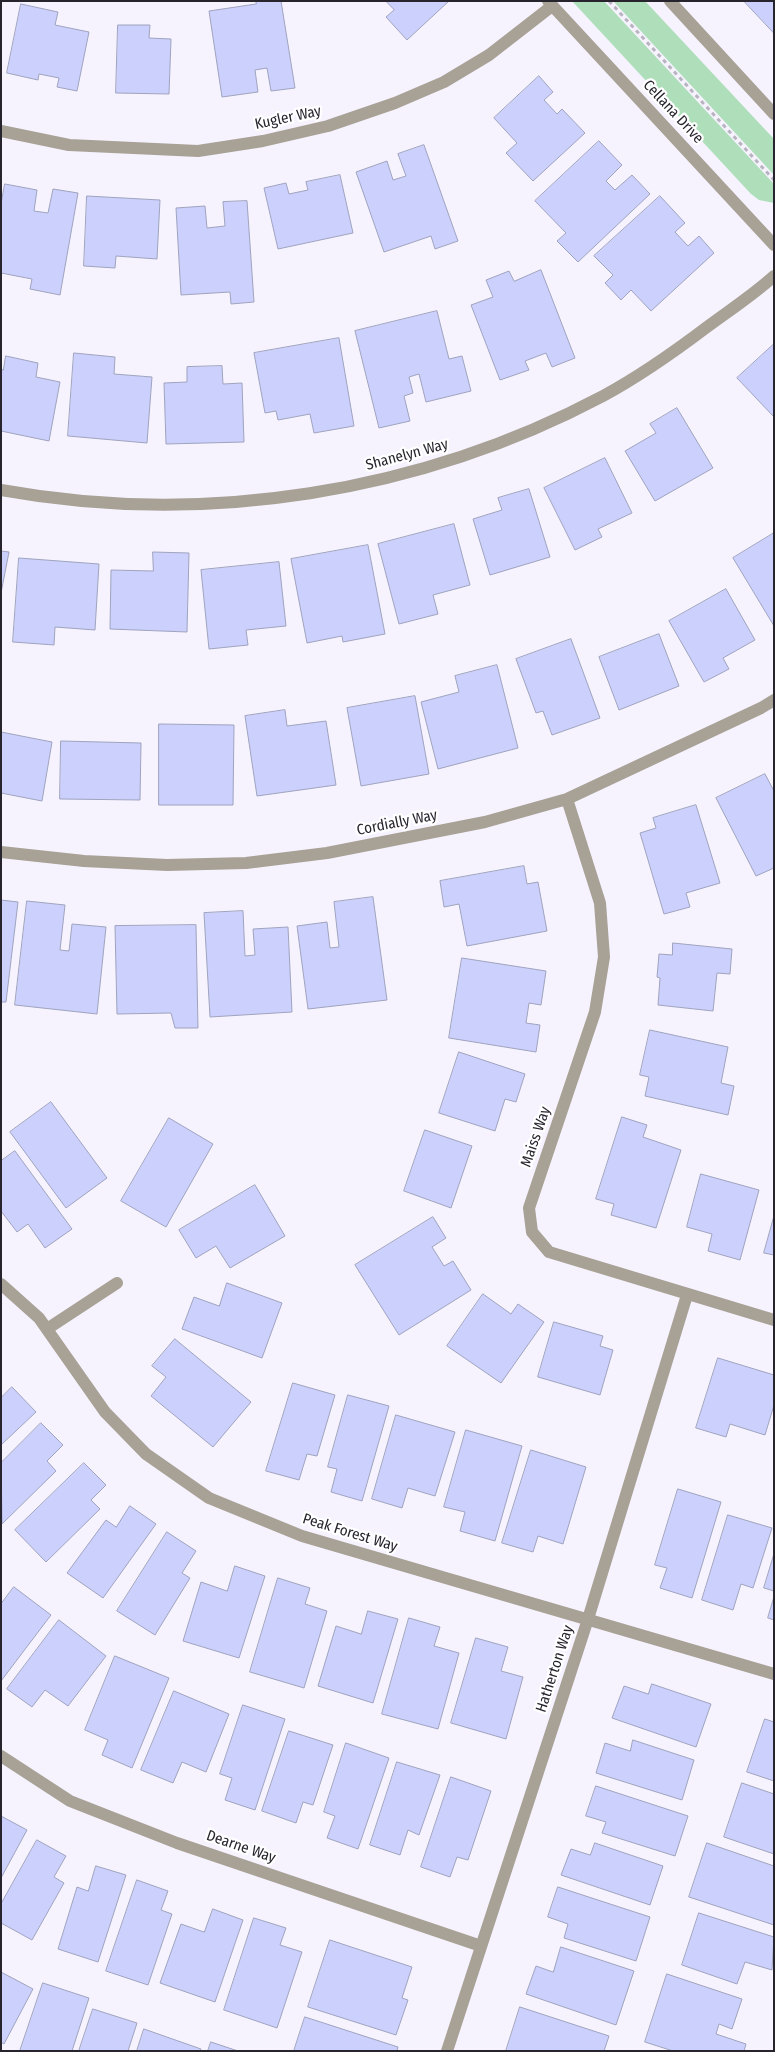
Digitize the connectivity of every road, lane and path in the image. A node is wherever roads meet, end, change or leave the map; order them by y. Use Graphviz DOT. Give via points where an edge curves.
graph roads {
  1 [pos="608,1"];
  2 [pos="670,1"];
  3 [pos="550,3"];
  4 [pos="774,114"];
  5 [pos="1,131"];
  6 [pos="774,180"];
  7 [pos="774,245"];
  8 [pos="774,276"];
  9 [pos="1,490"];
  10 [pos="774,700"];
  11 [pos="567,799"];
  12 [pos="1,852"];
  13 [pos="117,1283"];
  14 [pos="1,1284"];
  15 [pos="687,1295"];
  16 [pos="774,1320"];
  17 [pos="48,1329"];
  18 [pos="588,1619"];
  19 [pos="774,1674"];
  20 [pos="1,1756"];
  21 [pos="481,1946"];
  22 [pos="447,2051"];
  1 -- 6 [label="path"];
  2 -- 4 [label="street"];
  3 -- 5 [label="street, Kugler Way" via="489,55 444,82 396,103 319,128 198,151 69,145"];
  3 -- 7 [label="street, Cellana Drive"];
  8 -- 9 [label="street, Shanelyn Way" via="662,360 604,395 538,427 466,456 392,478 303,495 203,505 107,504"];
  10 -- 11 [label="street, Cordially Way"];
  11 -- 12 [label="street, Cordially Way" via="485,822 337,851 246,863 148,864"];
  11 -- 15 [label="street, Maiss Way" via="600,903 604,957 595,1012 529,1208 532,1232 549,1252"];
  13 -- 17 [label="street"];
  14 -- 17 [label="street, Peak Forest Way"];
  15 -- 16 [label="street, Maiss Way"];
  15 -- 18 [label="street, Hatherton Way"];
  17 -- 18 [label="street, Peak Forest Way" via="105,1412 146,1454 209,1498 302,1536"];
  18 -- 19 [label="street, Peak Forest Way"];
  18 -- 21 [label="street, Hatherton Way"];
  20 -- 21 [label="street, Dearne Way" via="70,1802 177,1843"];
  21 -- 22 [label="street, Hatherton Way"];
}
